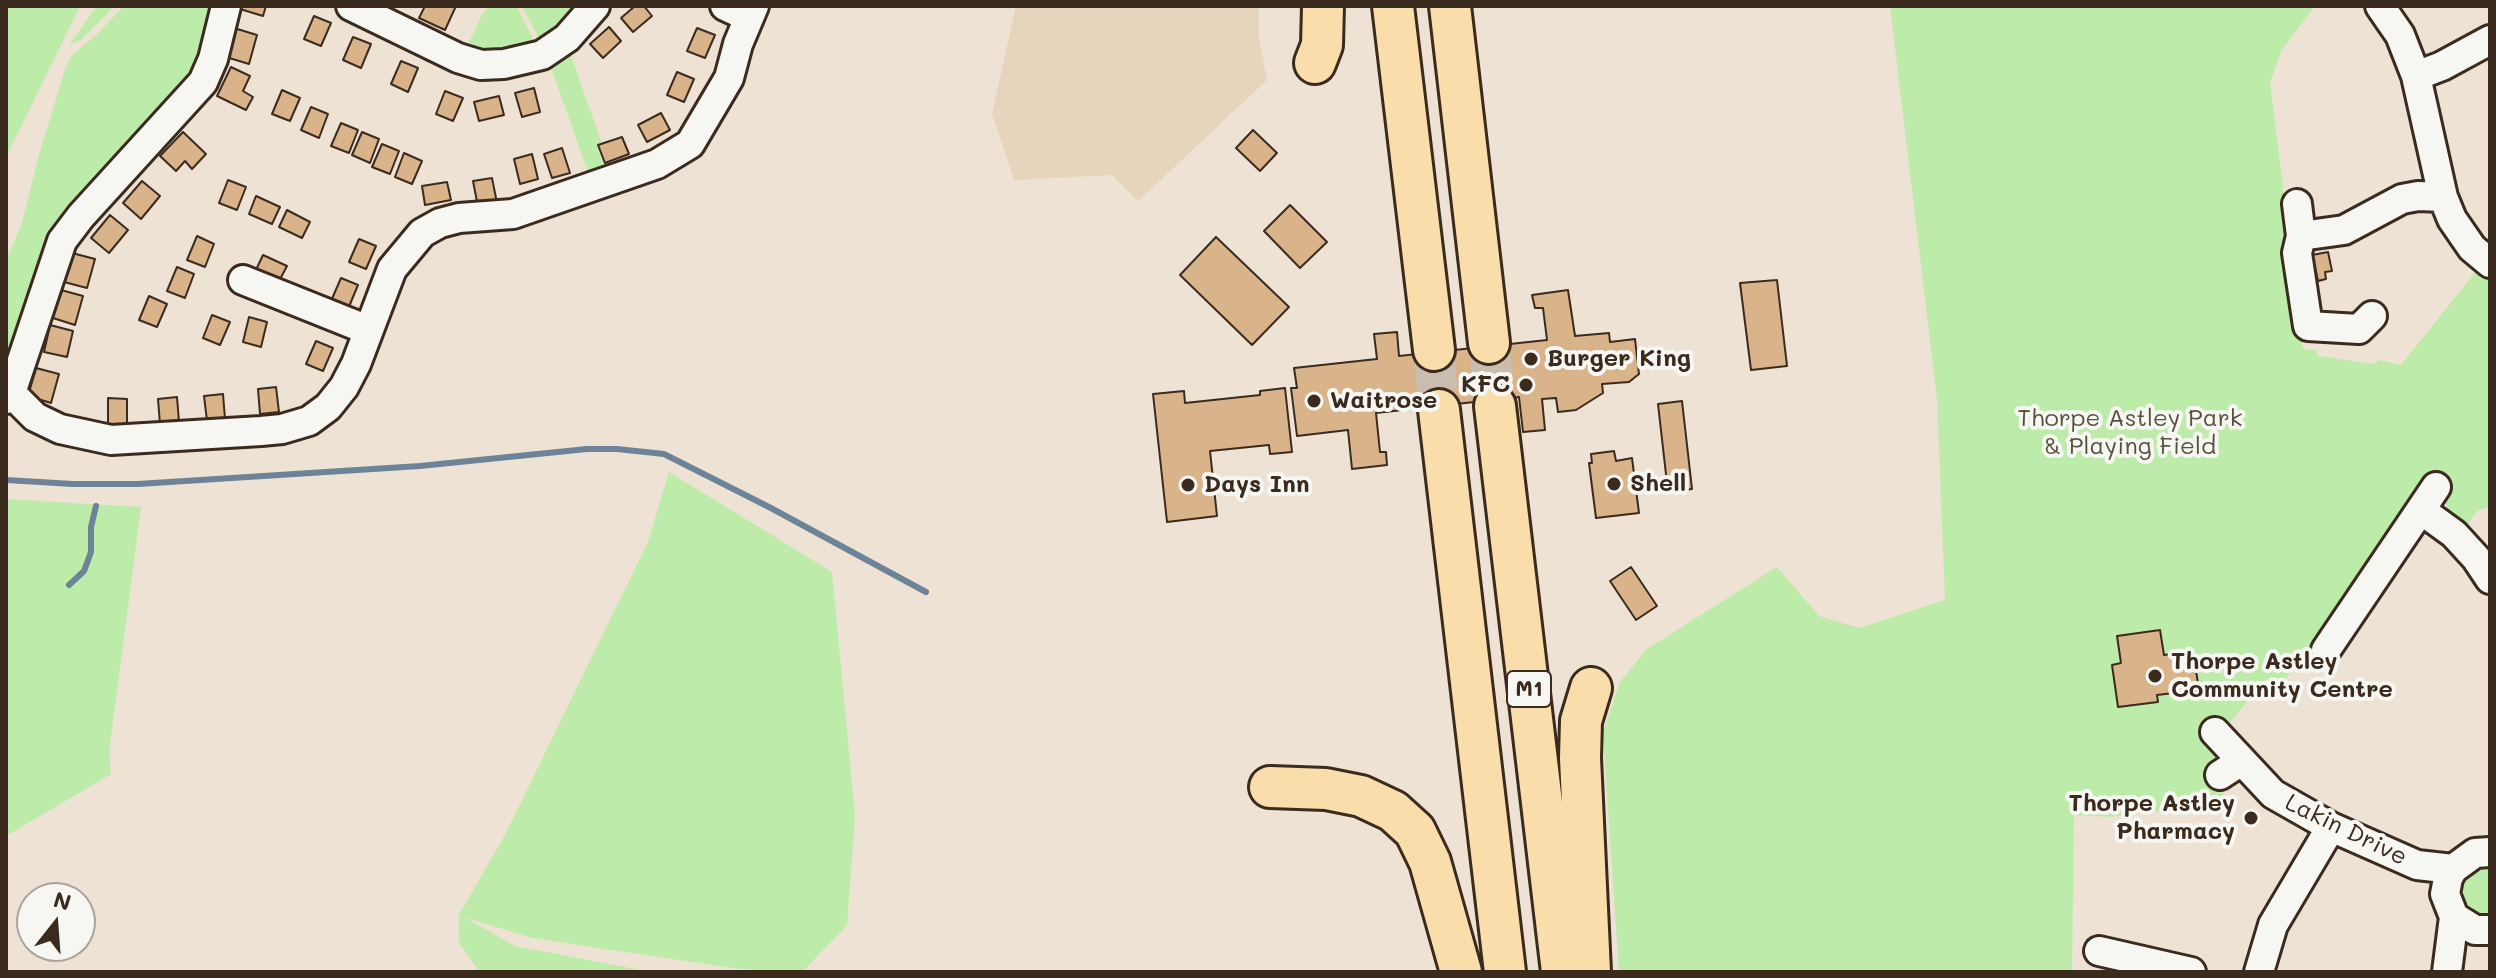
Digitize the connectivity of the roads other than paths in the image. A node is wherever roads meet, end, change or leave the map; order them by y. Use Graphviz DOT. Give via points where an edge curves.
graph roads {
  1 [pos="226,6"];
  2 [pos="351,6"];
  3 [pos="595,6"];
  4 [pos="1323,6"];
  5 [pos="1393,6"];
  6 [pos="1450,6"];
  7 [pos="2380,6"];
  8 [pos="743,10"];
  9 [pos="2490,40"];
  10 [pos="1315,63"];
  11 [pos="2416,76"];
  12 [pos="2443,197"];
  13 [pos="2297,204"];
  14 [pos="2301,236"];
  15 [pos="2490,263"];
  16 [pos="234,278"];
  17 [pos="2372,316"];
  18 [pos="368,330"];
  19 [pos="1489,343"];
  20 [pos="1434,350"];
  21 [pos="9,396"];
  22 [pos="1495,406"];
  23 [pos="1439,410"];
  24 [pos="2490,579"];
  25 [pos="2342,641"];
  26 [pos="1591,688"];
  27 [pos="2215,732"];
  28 [pos="1270,787"];
  29 [pos="2331,827"];
  30 [pos="2488,848"];
  31 [pos="2451,893"];
  32 [pos="2488,930"];
  33 [pos="2116,946"];
  34 [pos="2448,970"];
  35 [pos="1461,972"];
  36 [pos="1505,972"];
  37 [pos="1562,972"];
  38 [pos="1590,972"];
  39 [pos="2191,972"];
  40 [pos="2259,972"];
  1 -- 21 [label="street" via="203,82 62,241"];
  2 -- 3 [label="street" via="481,65 542,55 567,38"];
  4 -- 10 [label="highway" via="1322,45"];
  5 -- 20 [label="highway"];
  6 -- 19 [label="highway"];
  7 -- 11 [label="street" via="2400,35"];
  8 -- 18 [label="street" via="729,78 690,144 657,164 513,214 459,218 422,233 392,269"];
  9 -- 11 [label="street"];
  11 -- 12 [label="street"];
  12 -- 14 [label="street" via="2402,199 2344,230"];
  12 -- 15 [label="street" via="2472,248"];
  13 -- 14 [label="street"];
  14 -- 17 [label="street" via="2297,253 2308,326 2359,329"];
  16 -- 18 [label="street"];
  18 -- 21 [label="street" via="344,387 328,407 309,421 282,429 100,438 60,429"];
  22 -- 37 [label="highway, M1"];
  23 -- 36 [label="highway, M1"];
  24 -- 25 [label="street" via="2428,498"];
  26 -- 38 [label="highway" via="1581,721 1580,758"];
  27 -- 29 [label="street, Lakin Drive" via="2230,768"];
  28 -- 35 [label="highway" via="1361,796 1393,811 1415,831 1430,862"];
  29 -- 31 [label="street, Lakin Drive" via="2417,865"];
  29 -- 40 [label="street" via="2273,925"];
  30 -- 31 [label="street" via="2464,858"];
  31 -- 32 [label="street" via="2465,926"];
  31 -- 34 [label="street"];
  32 -- 34 [label="street"];
  33 -- 39 [label="street"];
}
